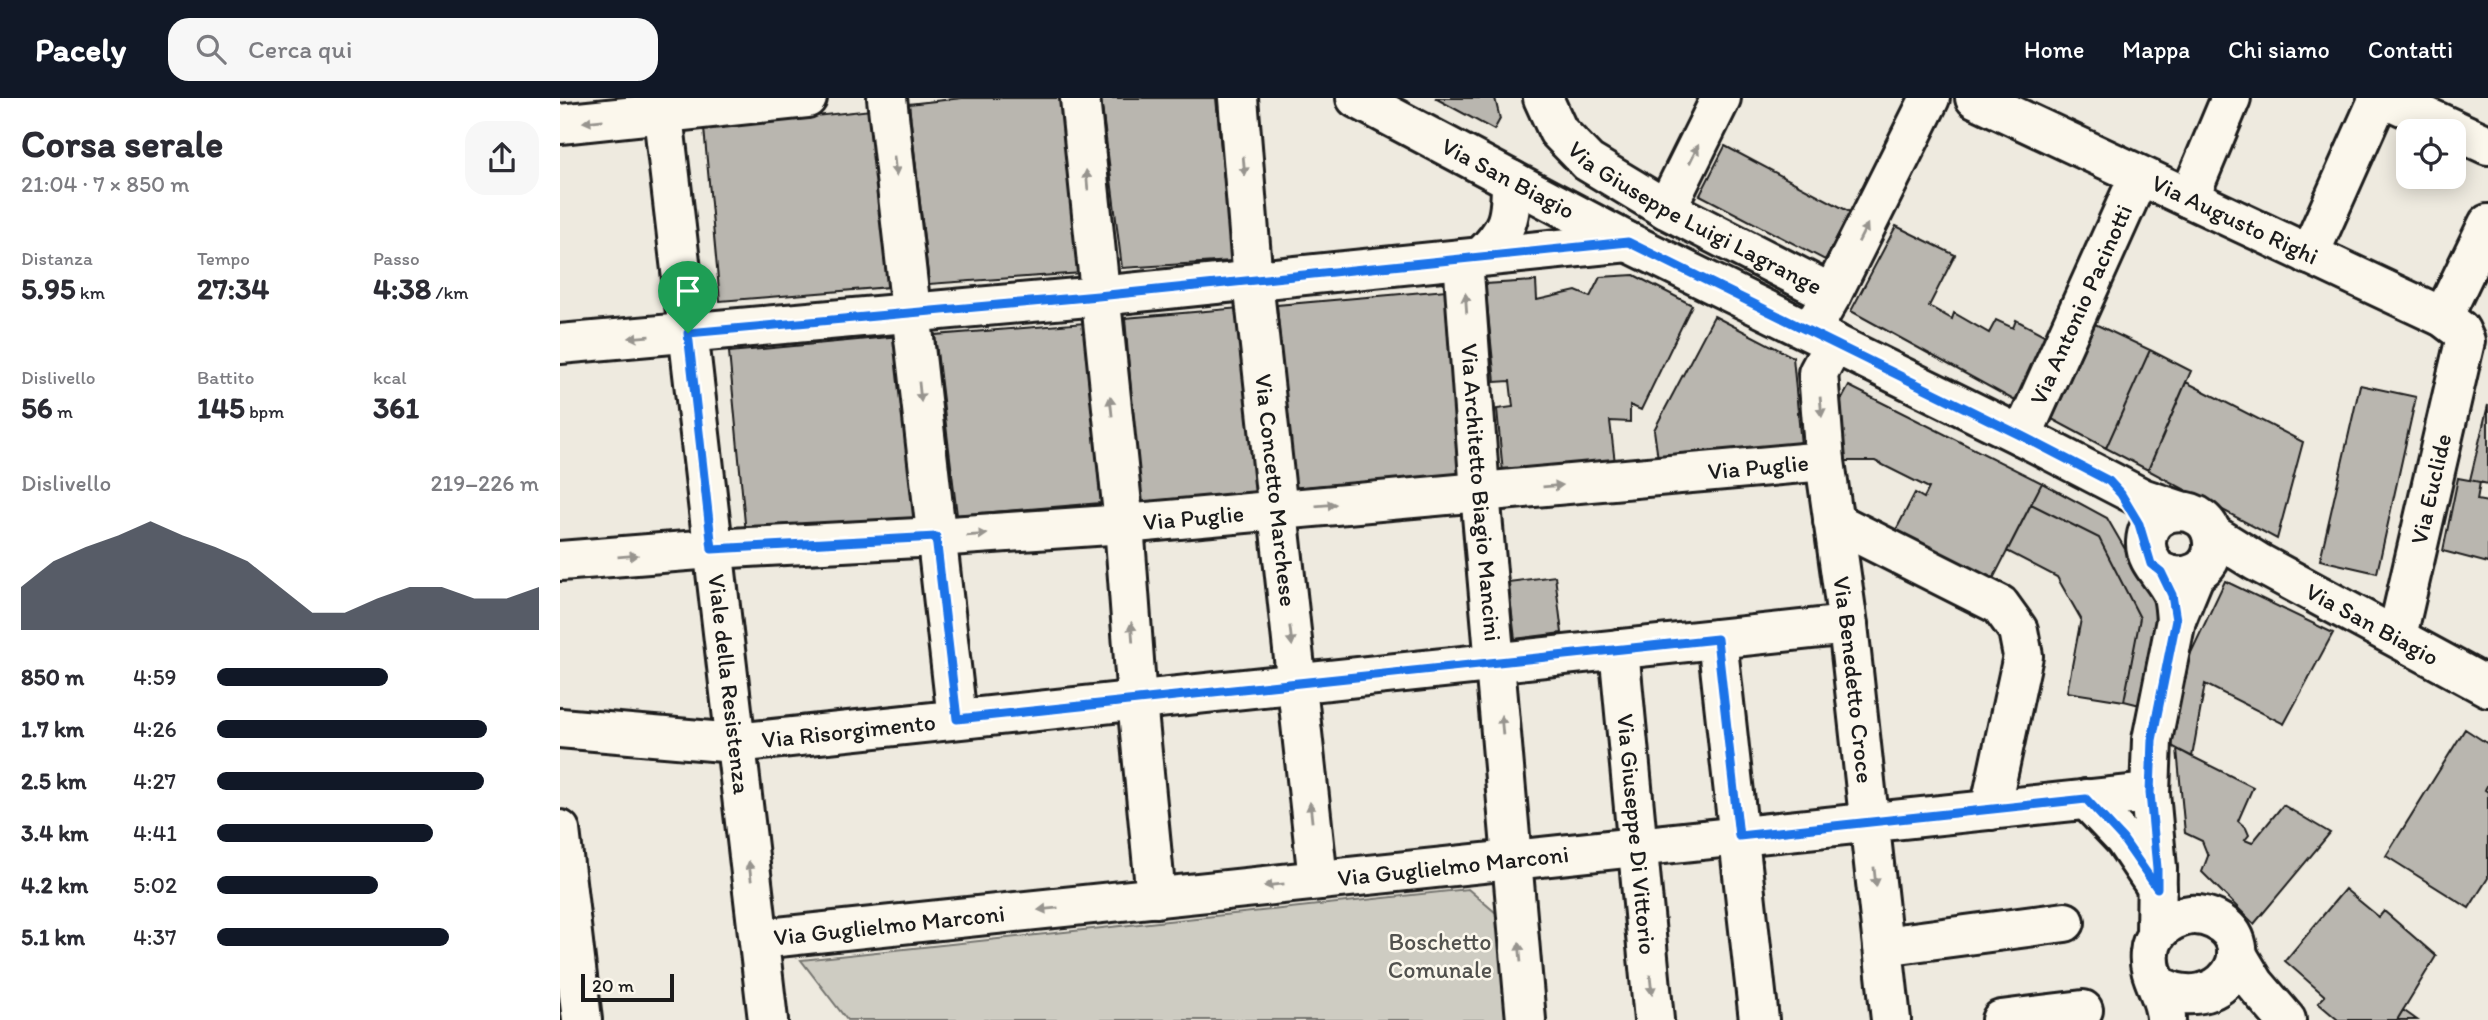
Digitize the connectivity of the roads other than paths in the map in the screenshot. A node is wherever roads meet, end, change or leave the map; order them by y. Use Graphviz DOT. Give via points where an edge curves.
graph roads {
  1 [pos="807,98"];
  2 [pos="887,98"];
  3 [pos="1080,98"];
  4 [pos="1238,98"];
  5 [pos="1356,98"];
  6 [pos="1543,98"];
  7 [pos="1721,98"];
  8 [pos="1930,98"];
  9 [pos="1975,98"];
  10 [pos="2231,98"];
  11 [pos="2379,98"];
  12 [pos="2385,98"];
  13 [pos="662,106"];
  14 [pos="560,124"];
  15 [pos="2488,145"];
  16 [pos="2139,176"];
  17 [pos="1511,180"];
  18 [pos="2189,198"];
  19 [pos="1666,209"];
  20 [pos="2488,224"];
  21 [pos="1628,242"];
  22 [pos="2309,255"];
  23 [pos="1472,258"];
  24 [pos="1253,281"];
  25 [pos="1832,293"];
  26 [pos="1098,296"];
  27 [pos="911,313"];
  28 [pos="688,333"];
  29 [pos="2465,335"];
  30 [pos="1823,337"];
  31 [pos="560,344"];
  32 [pos="2022,436"];
  33 [pos="1825,461"];
  34 [pos="2109,481"];
  35 [pos="1480,492"];
  36 [pos="1277,510"];
  37 [pos="1833,521"];
  38 [pos="1124,524"];
  39 [pos="936,537"];
  40 [pos="712,549"];
  41 [pos="2184,558"];
  42 [pos="560,561"];
  43 [pos="1848,625"];
  44 [pos="2397,636"];
  45 [pos="1717,639"];
  46 [pos="1619,649"];
  47 [pos="1496,662"];
  48 [pos="1297,684"];
  49 [pos="2488,687"];
  50 [pos="1137,701"];
  51 [pos="957,719"];
  52 [pos="560,728"];
  53 [pos="734,743"];
  54 [pos="2150,793"];
  55 [pos="2086,799"];
  56 [pos="1990,810"];
  57 [pos="1869,822"];
  58 [pos="560,830"];
  59 [pos="1739,836"];
  60 [pos="1638,846"];
  61 [pos="1513,860"];
  62 [pos="2157,878"];
  63 [pos="1318,880"];
  64 [pos="1156,898"];
  65 [pos="2204,915"];
  66 [pos="2065,922"];
  67 [pos="2156,934"];
  68 [pos="759,939"];
  69 [pos="1883,946"];
  70 [pos="2238,954"];
  71 [pos="569,981"];
  72 [pos="2162,1003"];
  73 [pos="2206,1008"];
  74 [pos="2083,1010"];
  75 [pos="582,1020"];
  76 [pos="768,1020"];
  77 [pos="1526,1020"];
  78 [pos="1654,1020"];
  79 [pos="1759,1020"];
  80 [pos="1891,1020"];
  81 [pos="2001,1020"];
  82 [pos="2286,1020"];
  1 -- 13 [label="street"];
  2 -- 27 [label="street, one-way"];
  26 -- 3 [label="street, one-way"];
  4 -- 24 [label="street, Via Concetto Marchese, one-way"];
  5 -- 17 [label="street, Via San Biagio"];
  6 -- 19 [label="street, Via Giuseppe Luigi Lagrange" via="1558,131 1588,162"];
  19 -- 7 [label="street, one-way"];
  25 -- 8 [label="street, one-way"];
  9 -- 16 [label="street, Via Augusto Righi"];
  10 -- 18 [label="street"];
  11 -- 22 [label="street"];
  12 -- 15 [label="street"];
  13 -- 14 [label="street, one-way"];
  13 -- 28 [label="street, Viale della Resistenza"];
  16 -- 18 [label="street, Via Augusto Righi"];
  16 -- 32 [label="street, Via Antonio Pacinotti"];
  17 -- 21 [label="street, Via San Biagio"];
  17 -- 23 [label="street" via="1511,213 1500,238"];
  18 -- 22 [label="street, Via Augusto Righi"];
  19 -- 25 [label="street, Via Giuseppe Luigi Lagrange"];
  20 -- 29 [label="street, Via Euclide"];
  21 -- 23 [label="street"];
  21 -- 30 [label="street, Via San Biagio"];
  22 -- 29 [label="street, Via Augusto Righi"];
  23 -- 24 [label="street"];
  35 -- 23 [label="street, Via Architetto Biagio Mancini, one-way"];
  24 -- 26 [label="street"];
  24 -- 36 [label="street, Via Concetto Marchese"];
  25 -- 30 [label="street, Via Giuseppe Luigi Lagrange"];
  26 -- 27 [label="street"];
  38 -- 26 [label="street, one-way"];
  27 -- 28 [label="street"];
  27 -- 39 [label="street, one-way"];
  28 -- 31 [label="street, one-way"];
  28 -- 40 [label="street, Viale della Resistenza"];
  29 -- 44 [label="street, Via Euclide"];
  30 -- 32 [label="street, Via San Biagio"];
  30 -- 33 [label="street, Via Benedetto Croce, one-way" via="1818,373"];
  32 -- 34 [label="street, Via San Biagio"];
  35 -- 33 [label="street, Via Puglie, one-way"];
  33 -- 37 [label="street, Via Benedetto Croce"];
  34 -- 41 [label="street" via="2131,509"];
  34 -- 41 [label="street, Via San Biagio" via="2142,498 2189,511 2207,524"];
  36 -- 35 [label="street, Via Puglie, one-way"];
  35 -- 47 [label="street, Via Architetto Biagio Mancini"];
  36 -- 38 [label="street, Via Puglie"];
  36 -- 48 [label="street, Via Concetto Marchese, one-way"];
  37 -- 43 [label="street, Via Benedetto Croce"];
  37 -- 56 [label="street" via="2000,605 2018,630 2022,656"];
  39 -- 38 [label="street, Via Puglie, one-way"];
  50 -- 38 [label="street, one-way"];
  39 -- 40 [label="street, Via Puglie"];
  39 -- 51 [label="street"];
  42 -- 40 [label="street, Via Puglie, one-way"];
  40 -- 53 [label="street, Viale della Resistenza"];
  41 -- 44 [label="street, Via San Biagio" via="2257,562"];
  41 -- 54 [label="street" via="2152,740"];
  43 -- 45 [label="street, Via Risorgimento"];
  43 -- 57 [label="street, Via Benedetto Croce"];
  44 -- 49 [label="street, Via San Biagio"];
  45 -- 46 [label="street, Via Risorgimento"];
  45 -- 59 [label="street"];
  46 -- 47 [label="street, Via Risorgimento"];
  46 -- 60 [label="street, Via Giuseppe Di Vittorio"];
  47 -- 48 [label="street, Via Risorgimento"];
  61 -- 47 [label="street, Via Architetto Biagio Mancini, one-way"];
  48 -- 50 [label="street, Via Risorgimento"];
  63 -- 48 [label="street, Via Concetto Marchese, one-way"];
  50 -- 51 [label="street, Via Risorgimento"];
  50 -- 64 [label="street"];
  51 -- 53 [label="street, Via Risorgimento"];
  52 -- 53 [label="street, Via Risorgimento"];
  68 -- 53 [label="street, Viale della Resistenza, one-way"];
  54 -- 55 [label="street, Via Guglielmo Marconi"];
  54 -- 62 [label="street"];
  55 -- 56 [label="street, Via Guglielmo Marconi"];
  55 -- 62 [label="street"];
  56 -- 57 [label="street, Via Guglielmo Marconi"];
  57 -- 59 [label="street, Via Guglielmo Marconi"];
  57 -- 69 [label="street, Via Benedetto Croce, one-way"];
  58 -- 71 [label="street"];
  59 -- 60 [label="street, Via Guglielmo Marconi"];
  59 -- 79 [label="street"];
  60 -- 61 [label="street, Via Guglielmo Marconi"];
  60 -- 78 [label="street, Via Giuseppe Di Vittorio, one-way"];
  61 -- 63 [label="street, Via Guglielmo Marconi"];
  77 -- 61 [label="street, Via Architetto Biagio Mancini, one-way"];
  62 -- 65 [label="street"];
  62 -- 67 [label="street"];
  63 -- 64 [label="street, Via Guglielmo Marconi, one-way"];
  64 -- 68 [label="street, Via Guglielmo Marconi, one-way"];
  65 -- 67 [label="street" via="2169,921"];
  65 -- 70 [label="street" via="2220,923"];
  66 -- 69 [label="street"];
  67 -- 72 [label="street" via="2150,969"];
  68 -- 76 [label="street, Viale della Resistenza"];
  69 -- 80 [label="street, Via Benedetto Croce"];
  70 -- 73 [label="street" via="2229,985"];
  70 -- 82 [label="street" via="2255,984"];
  71 -- 75 [label="street"];
  72 -- 73 [label="street" via="2171,997 2203,1002"];
  74 -- 81 [label="street"];
}
